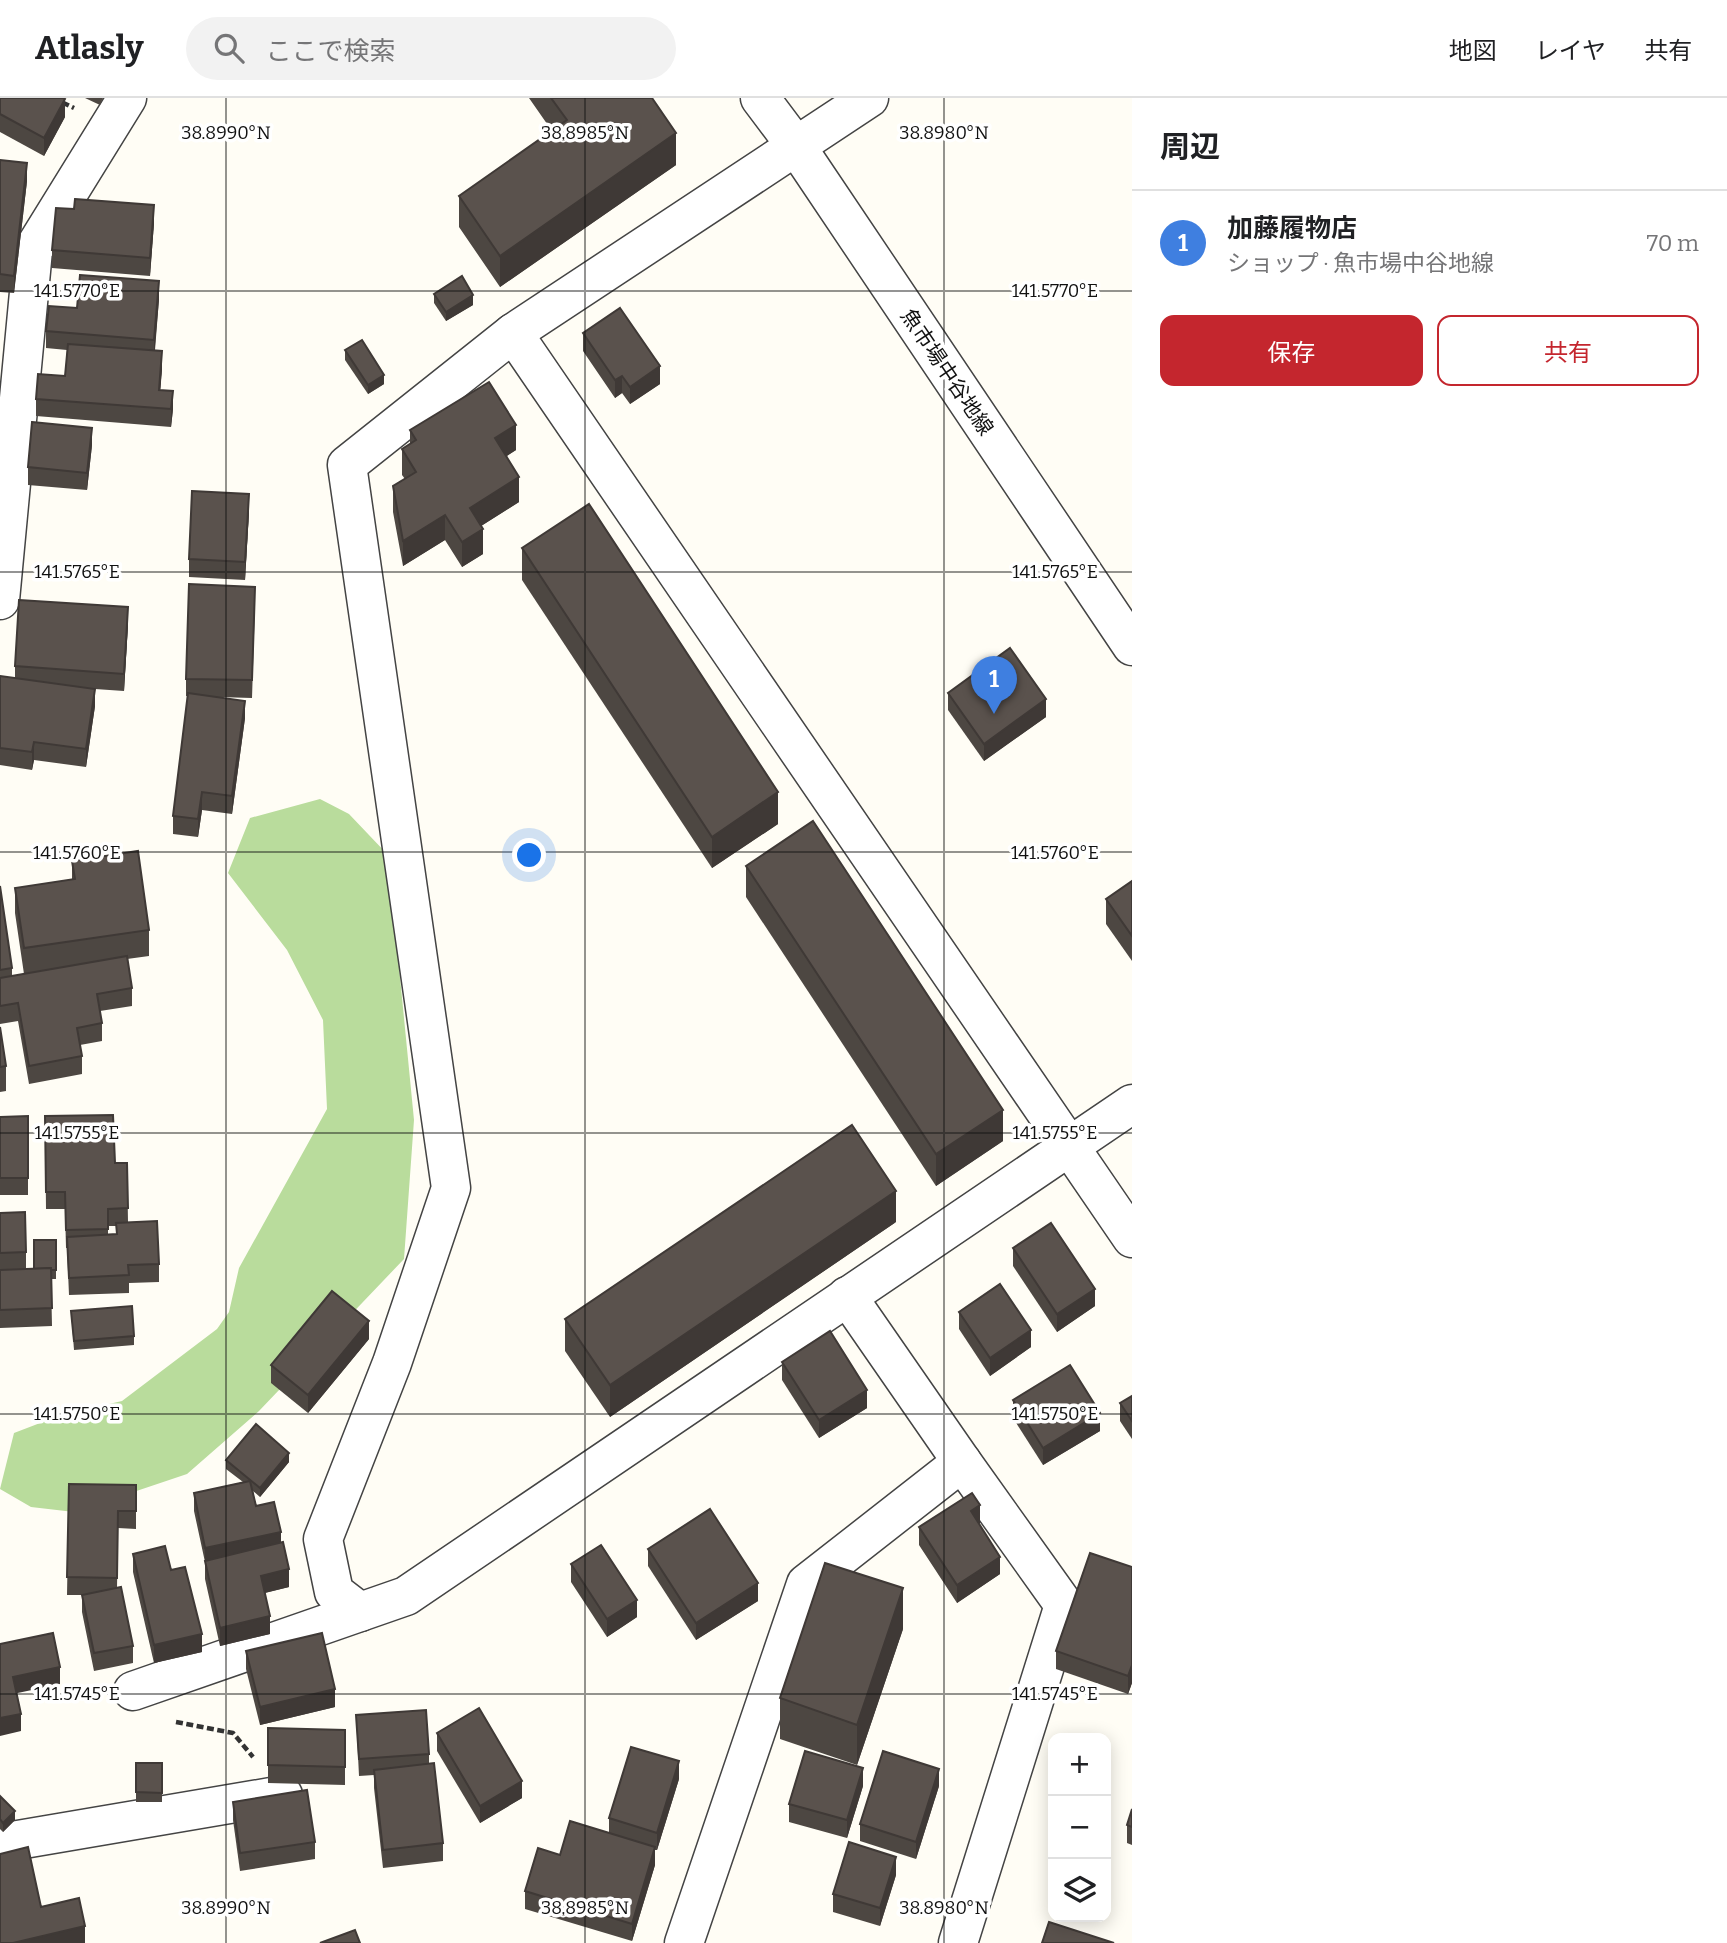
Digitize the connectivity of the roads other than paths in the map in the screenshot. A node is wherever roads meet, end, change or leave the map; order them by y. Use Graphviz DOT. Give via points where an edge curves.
graph roads {
  1 [pos="127,98"];
  2 [pos="760,98"];
  3 [pos="869,98"];
  4 [pos="796,146"];
  5 [pos="513,333"];
  6 [pos="0,600"];
  7 [pos="1132,646"];
  8 [pos="1132,1104"];
  9 [pos="1069,1145"];
  10 [pos="1132,1238"];
  11 [pos="847,1296"];
  12 [pos="962,1462"];
  13 [pos="360,1612"];
  14 [pos="133,1691"];
  15 [pos="273,1797"];
  16 [pos="0,1843"];
  17 [pos="684,1943"];
  18 [pos="958,1943"];
  1 -- 6 [label="street" via="33,250"];
  2 -- 4 [label="street, 魚市場中谷地線"];
  3 -- 4 [label="street"];
  4 -- 5 [label="street"];
  4 -- 7 [label="street, 魚市場中谷地線"];
  5 -- 9 [label="street"];
  5 -- 13 [label="street" via="348,465 451,1188 392,1363 323,1539 334,1592"];
  8 -- 9 [label="street"];
  9 -- 10 [label="street"];
  9 -- 11 [label="street"];
  11 -- 12 [label="street"];
  11 -- 13 [label="street" via="406,1596"];
  12 -- 17 [label="street" via="806,1584"];
  12 -- 18 [label="street" via="1064,1605"];
  13 -- 14 [label="street"];
  15 -- 16 [label="street"];
}
